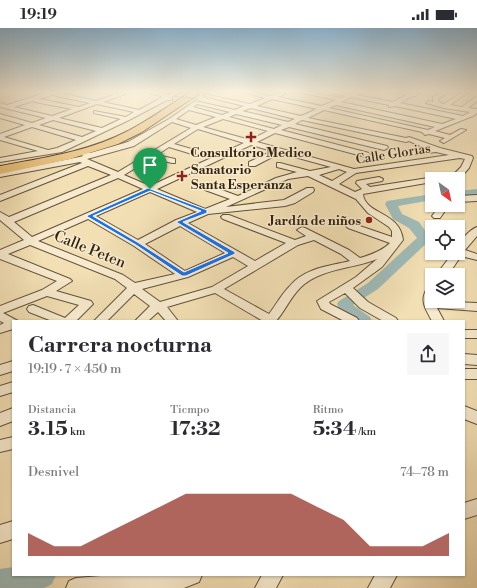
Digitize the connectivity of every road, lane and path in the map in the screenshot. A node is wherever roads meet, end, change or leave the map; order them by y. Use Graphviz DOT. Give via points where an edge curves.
graph roads {
  1 [pos="5,117"];
  2 [pos="47,117"];
  3 [pos="119,117"];
  4 [pos="143,117"];
  5 [pos="172,117"];
  6 [pos="220,117"];
  7 [pos="259,117"];
  8 [pos="299,117"];
  9 [pos="346,117"];
  10 [pos="364,117"];
  11 [pos="403,117"];
  12 [pos="459,117"];
  13 [pos="51,118"];
  14 [pos="146,118"];
  15 [pos="303,118"];
  16 [pos="370,118"];
  17 [pos="463,118"];
  18 [pos="127,119"];
  19 [pos="171,120"];
  20 [pos="363,122"];
  21 [pos="33,124"];
  22 [pos="395,124"];
  23 [pos="289,125"];
  24 [pos="329,125"];
  25 [pos="356,125"];
  26 [pos="442,126"];
  27 [pos="197,127"];
  28 [pos="349,129"];
  29 [pos="102,130"];
  30 [pos="463,130"];
  31 [pos="275,131"];
  32 [pos="426,132"];
  33 [pos="378,134"];
  34 [pos="264,136"];
  35 [pos="337,136"];
  36 [pos="0,137"];
  37 [pos="450,137"];
  38 [pos="82,139"];
  39 [pos="408,139"];
  40 [pos="249,143"];
  41 [pos="168,145"];
  42 [pos="384,148"];
  43 [pos="435,149"];
  44 [pos="58,150"];
  45 [pos="277,151"];
  46 [pos="192,152"];
  47 [pos="44,153"];
  48 [pos="410,153"];
  49 [pos="151,155"];
  50 [pos="366,155"];
  51 [pos="296,156"];
  52 [pos="460,156"];
  53 [pos="473,157"];
  54 [pos="85,158"];
  55 [pos="0,160"];
  56 [pos="354,160"];
  57 [pos="24,161"];
  58 [pos="172,161"];
  59 [pos="252,164"];
  60 [pos="408,164"];
  61 [pos="280,165"];
  62 [pos="0,166"];
  63 [pos="342,168"];
  64 [pos="272,169"];
  65 [pos="0,170"];
  66 [pos="354,171"];
  67 [pos="306,172"];
  68 [pos="462,172"];
  69 [pos="0,175"];
  70 [pos="119,175"];
  71 [pos="425,175"];
  72 [pos="379,179"];
  73 [pos="425,181"];
  74 [pos="332,185"];
  75 [pos="208,188"];
  76 [pos="150,189"];
  77 [pos="310,190"];
  78 [pos="368,190"];
  79 [pos="359,197"];
  80 [pos="0,198"];
  81 [pos="477,198"];
  82 [pos="238,199"];
  83 [pos="465,199"];
  84 [pos="205,212"];
  85 [pos="440,212"];
  86 [pos="89,216"];
  87 [pos="437,216"];
  88 [pos="4,218"];
  89 [pos="226,218"];
  90 [pos="179,222"];
  91 [pos="351,226"];
  92 [pos="302,230"];
  93 [pos="477,230"];
  94 [pos="313,237"];
  95 [pos="30,241"];
  96 [pos="396,242"];
  97 [pos="294,243"];
  98 [pos="138,244"];
  99 [pos="465,245"];
  100 [pos="388,251"];
  101 [pos="233,253"];
  102 [pos="0,254"];
  103 [pos="465,254"];
  104 [pos="477,257"];
  105 [pos="358,262"];
  106 [pos="256,266"];
  107 [pos="184,275"];
  108 [pos="134,287"];
  109 [pos="346,288"];
  110 [pos="216,289"];
  111 [pos="46,292"];
  112 [pos="157,306"];
  113 [pos="465,306"];
  114 [pos="477,307"];
  115 [pos="430,308"];
  116 [pos="33,309"];
  117 [pos="0,310"];
  118 [pos="0,316"];
  119 [pos="61,320"];
  120 [pos="70,320"];
  121 [pos="101,320"];
  122 [pos="142,320"];
  123 [pos="171,320"];
  124 [pos="267,320"];
  125 [pos="270,320"];
  126 [pos="351,320"];
  127 [pos="390,320"];
  128 [pos="437,320"];
  129 [pos="12,323"];
  130 [pos="12,324"];
  131 [pos="0,329"];
  132 [pos="465,334"];
  133 [pos="477,334"];
  134 [pos="465,359"];
  135 [pos="477,360"];
  136 [pos="12,366"];
  137 [pos="0,370"];
  138 [pos="465,374"];
  139 [pos="477,374"];
  140 [pos="12,387"];
  141 [pos="0,391"];
  142 [pos="465,412"];
  143 [pos="12,414"];
  144 [pos="477,418"];
  145 [pos="0,420"];
  146 [pos="12,443"];
  147 [pos="0,446"];
  148 [pos="477,507"];
  149 [pos="465,511"];
  150 [pos="12,530"];
  151 [pos="0,534"];
  152 [pos="272,576"];
  153 [pos="185,581"];
  154 [pos="132,586"];
  155 [pos="76,588"];
  156 [pos="265,588"];
  1 -- 21 [label="street"];
  2 -- 13 [label="street"];
  3 -- 18 [label="street"];
  4 -- 14 [label="street"];
  5 -- 19 [label="street"];
  6 -- 27 [label="street"];
  6 -- 31 [label="street"];
  7 -- 23 [label="street"];
  8 -- 15 [label="street"];
  9 -- 24 [label="street"];
  10 -- 16 [label="street"];
  11 -- 26 [label="street"];
  12 -- 17 [label="street"];
  13 -- 21 [label="street"];
  13 -- 29 [label="street"];
  14 -- 18 [label="street"];
  14 -- 54 [label="highway" via="114,142"];
  14 -- 57 [label="highway" via="119,134 89,146"];
  15 -- 23 [label="street"];
  15 -- 24 [label="street"];
  16 -- 20 [label="street"];
  16 -- 22 [label="street"];
  17 -- 26 [label="street"];
  18 -- 29 [label="street"];
  19 -- 27 [label="street"];
  19 -- 54 [label="street" via="131,144"];
  21 -- 36 [label="street"];
  21 -- 38 [label="street"];
  22 -- 32 [label="street"];
  22 -- 33 [label="street"];
  23 -- 31 [label="street"];
  23 -- 35 [label="street"];
  24 -- 28 [label="street"];
  25 -- 28 [label="street"];
  26 -- 32 [label="street"];
  27 -- 40 [label="street"];
  27 -- 41 [label="street"];
  28 -- 33 [label="street"];
  28 -- 35 [label="street"];
  29 -- 38 [label="street"];
  30 -- 37 [label="street"];
  31 -- 34 [label="street"];
  31 -- 50 [label="street"];
  32 -- 37 [label="street"];
  32 -- 39 [label="street"];
  33 -- 39 [label="street"];
  34 -- 40 [label="street"];
  34 -- 56 [label="street"];
  35 -- 42 [label="street"];
  36 -- 44 [label="street" via="42,151"];
  37 -- 43 [label="street"];
  38 -- 44 [label="street"];
  39 -- 42 [label="street"];
  39 -- 43 [label="street"];
  40 -- 45 [label="street"];
  40 -- 76 [label="street"];
  41 -- 46 [label="street"];
  41 -- 49 [label="street"];
  42 -- 50 [label="street"];
  43 -- 48 [label="street"];
  43 -- 52 [label="street"];
  44 -- 47 [label="street"];
  45 -- 51 [label="street"];
  45 -- 59 [label="street"];
  47 -- 55 [label="street"];
  47 -- 57 [label="street"];
  49 -- 58 [label="street"];
  49 -- 70 [label="street"];
  50 -- 56 [label="street"];
  51 -- 61 [label="street"];
  51 -- 63 [label="street"];
  52 -- 53 [label="street"];
  52 -- 60 [label="street, Calle Glorias"];
  53 -- 68 [label="street" via="471,166"];
  54 -- 65 [label="highway"];
  54 -- 69 [label="street"];
  54 -- 70 [label="street"];
  54 -- 80 [label="street"];
  56 -- 63 [label="street"];
  57 -- 62 [label="highway"];
  60 -- 66 [label="street, Calle Glorias"];
  60 -- 71 [label="street"];
  61 -- 64 [label="street"];
  61 -- 67 [label="street"];
  63 -- 66 [label="street"];
  63 -- 67 [label="street" via="329,172"];
  66 -- 74 [label="street, Calle Glorias"];
  67 -- 74 [label="street"];
  67 -- 82 [label="street" via="284,178"];
  70 -- 76 [label="street"];
  70 -- 88 [label="street"];
  72 -- 78 [label="street" via="360,183"];
  73 -- 78 [label="street"];
  74 -- 79 [label="street"];
  75 -- 82 [label="street"];
  76 -- 84 [label="street"];
  76 -- 86 [label="street"];
  77 -- 84 [label="street" via="285,203"];
  78 -- 79 [label="street" via="359,193"];
  79 -- 96 [label="street" via="370,210 395,227 398,235"];
  81 -- 83 [label="street"];
  82 -- 84 [label="street"];
  84 -- 90 [label="street"];
  85 -- 87 [label="street"];
  86 -- 95 [label="street"];
  86 -- 98 [label="street"];
  88 -- 95 [label="street, Calle Peten"];
  89 -- 97 [label="street"];
  90 -- 98 [label="street"];
  90 -- 101 [label="street"];
  91 -- 96 [label="street"];
  92 -- 94 [label="street"];
  93 -- 99 [label="street"];
  94 -- 97 [label="street"];
  94 -- 105 [label="street" via="345,252"];
  95 -- 102 [label="street"];
  95 -- 108 [label="street, Calle Peten" via="119,277"];
  96 -- 100 [label="street"];
  97 -- 106 [label="street"];
  98 -- 107 [label="street"];
  100 -- 105 [label="street"];
  100 -- 109 [label="street" via="387,257 379,265"];
  101 -- 106 [label="street"];
  101 -- 107 [label="street"];
  102 -- 111 [label="street" via="66,281"];
  103 -- 104 [label="street"];
  105 -- 125 [label="street" via="315,273 301,280"];
  106 -- 110 [label="street"];
  107 -- 108 [label="street"];
  108 -- 112 [label="street, Calle Peten"];
  108 -- 121 [label="street"];
  109 -- 126 [label="street" via="323,301 326,306"];
  109 -- 127 [label="street" via="359,301"];
  110 -- 112 [label="street"];
  110 -- 124 [label="street"];
  111 -- 117 [label="street"];
  111 -- 120 [label="street" via="87,304"];
  112 -- 122 [label="street"];
  112 -- 123 [label="street, Calle Peten"];
  113 -- 114 [label="street"];
  115 -- 128 [label="street"];
  116 -- 119 [label="street"];
  118 -- 129 [label="street"];
  130 -- 131 [label="street"];
  132 -- 133 [label="street"];
  134 -- 135 [label="street"];
  136 -- 137 [label="street"];
  138 -- 139 [label="street"];
  140 -- 141 [label="street"];
  142 -- 144 [label="street"];
  143 -- 145 [label="street"];
  146 -- 147 [label="street"];
  148 -- 149 [label="street"];
  150 -- 151 [label="street"];
  152 -- 156 [label="street"];
  153 -- 154 [label="street"];
  154 -- 155 [label="street"];
}
